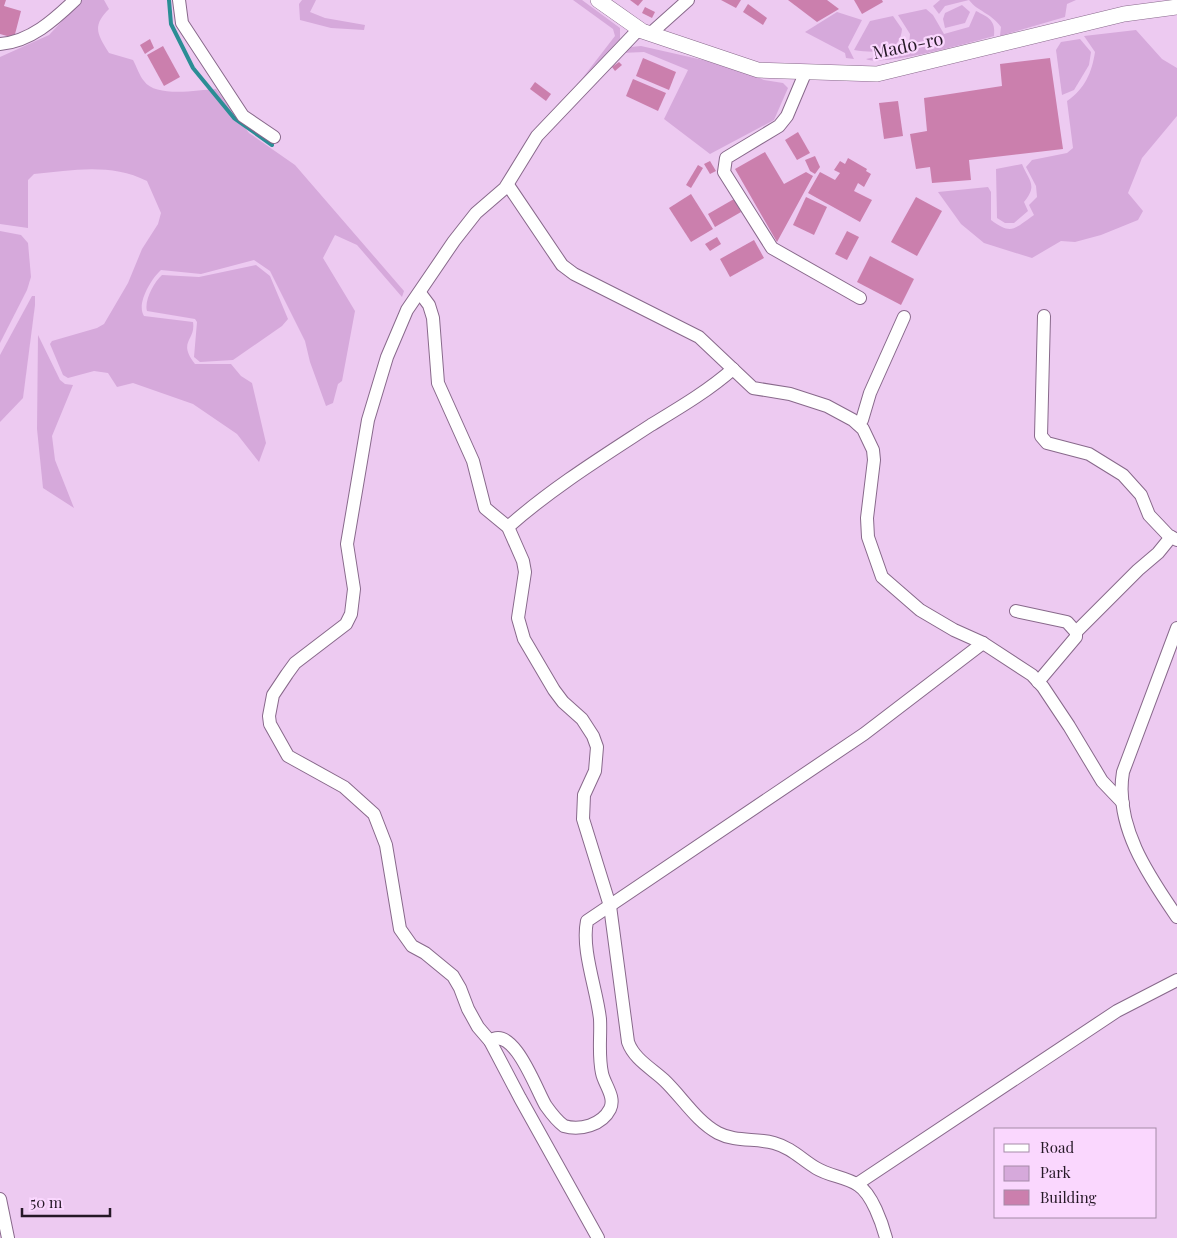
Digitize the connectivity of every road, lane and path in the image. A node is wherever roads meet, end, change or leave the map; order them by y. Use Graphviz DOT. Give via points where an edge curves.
graph roads {
  1 [pos="75,0"];
  2 [pos="179,0"];
  3 [pos="598,0"];
  4 [pos="688,0"];
  5 [pos="1177,7"];
  6 [pos="645,32"];
  7 [pos="0,44"];
  8 [pos="806,71"];
  9 [pos="274,137"];
  10 [pos="508,184"];
  11 [pos="420,293"];
  12 [pos="860,298"];
  13 [pos="1044,316"];
  14 [pos="904,317"];
  15 [pos="733,369"];
  16 [pos="858,424"];
  17 [pos="508,527"];
  18 [pos="1174,538"];
  19 [pos="1016,610"];
  20 [pos="1177,628"];
  21 [pos="1076,632"];
  22 [pos="983,643"];
  23 [pos="1038,682"];
  24 [pos="1123,803"];
  25 [pos="610,906"];
  26 [pos="1177,917"];
  27 [pos="1177,980"];
  28 [pos="490,1040"];
  29 [pos="857,1184"];
  30 [pos="0,1199"];
  31 [pos="8,1238"];
  32 [pos="598,1238"];
  33 [pos="886,1238"];
  1 -- 7 [label="street" via="56,19 19,42"];
  2 -- 9 [label="street" via="182,23 243,116"];
  3 -- 6 [label="main road, Mado-ro"];
  4 -- 6 [label="street"];
  5 -- 8 [label="main road, Mado-ro" via="1124,14 877,74"];
  6 -- 8 [label="main road, Mado-ro" via="758,70"];
  6 -- 10 [label="street" via="551,119"];
  8 -- 12 [label="street" via="787,116 779,126 726,158 724,172 772,248"];
  10 -- 11 [label="street" via="476,213"];
  10 -- 15 [label="street" via="562,265 699,337"];
  11 -- 17 [label="street" via="433,318 435,370 442,395 473,461 485,508"];
  11 -- 28 [label="street" via="407,310 387,357 368,420 347,544 354,589 351,614 346,624 303,657 287,674 274,695 269,716 270,724 288,756 344,787 374,814 386,845 400,928 412,946 426,953 453,976 478,1027"];
  13 -- 18 [label="street" via="1042,436 1047,443 1089,454 1123,475 1141,495 1149,514"];
  14 -- 16 [label="street"];
  15 -- 16 [label="street" via="753,388 790,394 827,406"];
  15 -- 17 [label="street" via="713,386 533,505"];
  16 -- 22 [label="street" via="869,437 873,450 866,518 868,537 882,577 920,610"];
  17 -- 25 [label="street" via="525,572 518,618 524,639 554,690 582,719 597,747 595,771 582,807 592,853"];
  18 -- 21 [label="street"];
  19 -- 21 [label="street" via="1067,622"];
  20 -- 24 [label="street" via="1123,772 1120,786"];
  21 -- 23 [label="street" via="1076,637"];
  22 -- 23 [label="street"];
  22 -- 25 [label="street" via="864,734"];
  23 -- 24 [label="street" via="1102,781"];
  24 -- 26 [label="street" via="1124,817 1140,858"];
  25 -- 28 [label="street" via="587,921 586,927 600,1018 598,1044 602,1075 612,1101 605,1115 594,1124 583,1127 564,1126 546,1105 520,1055 504,1039"];
  25 -- 29 [label="street" via="632,1052 718,1133 756,1138 790,1148 822,1172"];
  27 -- 29 [label="street" via="1117,1011"];
  28 -- 32 [label="street"];
  29 -- 33 [label="street" via="881,1219"];
  30 -- 31 [label="street"];
}
